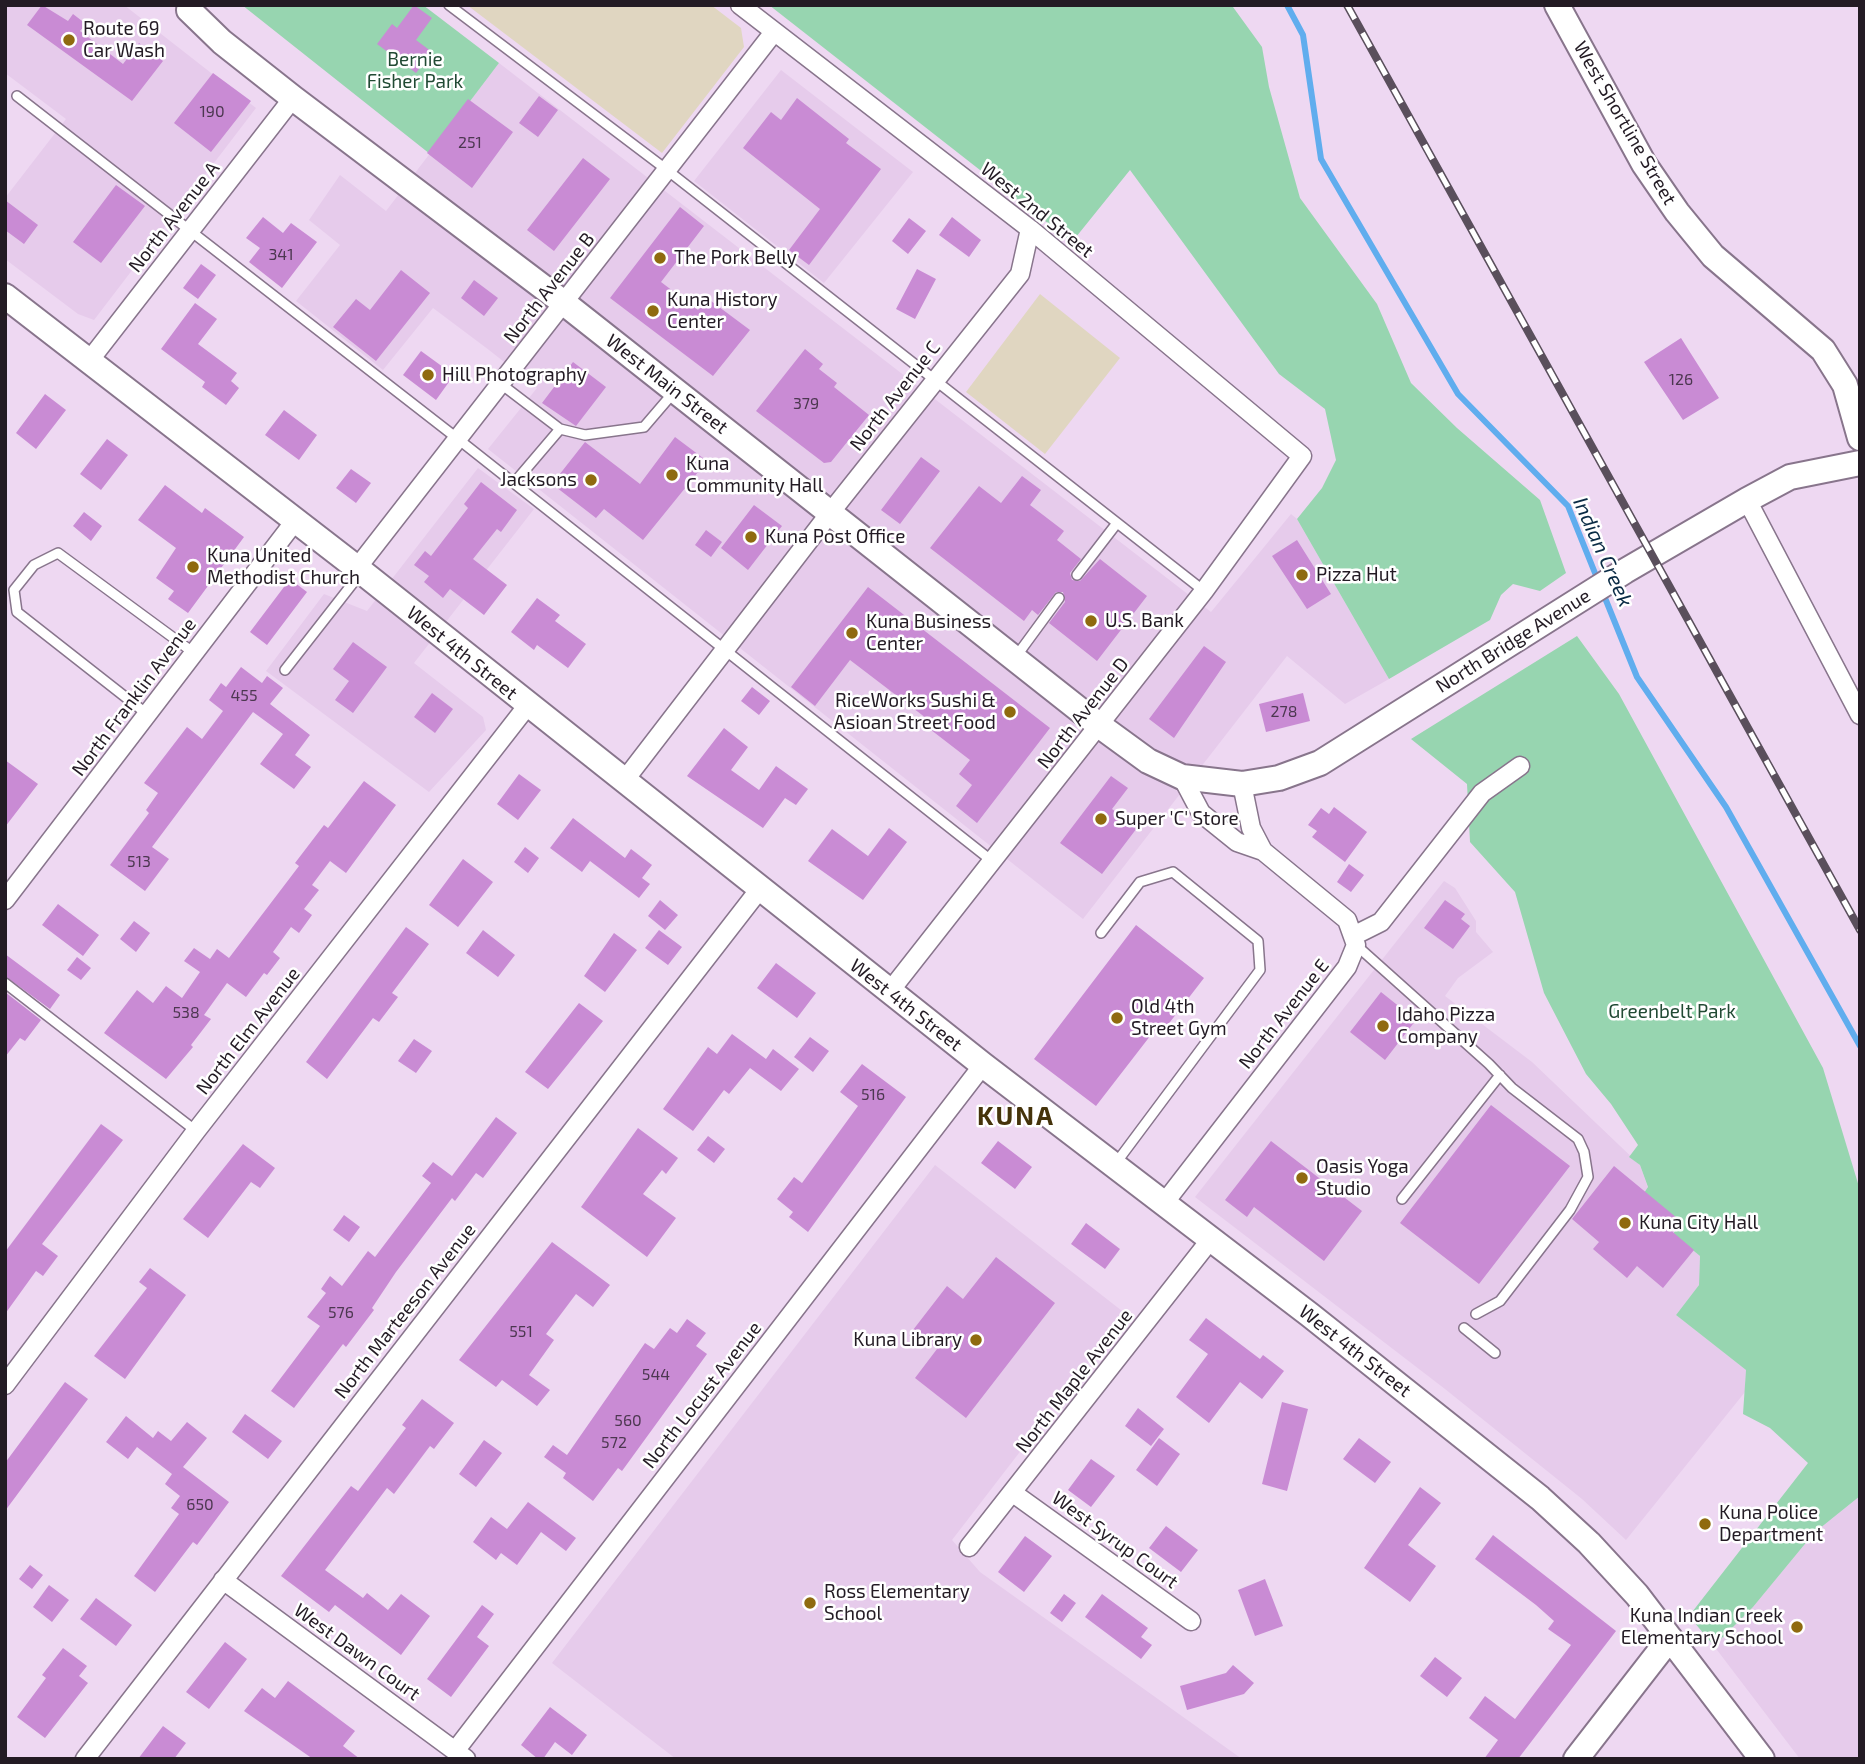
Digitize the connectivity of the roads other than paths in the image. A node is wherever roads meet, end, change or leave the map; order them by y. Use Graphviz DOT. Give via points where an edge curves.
graph roads {
  1 [pos="449,5"];
  2 [pos="740,5"];
  3 [pos="1557,5"];
  4 [pos="183,7"];
  5 [pos="774,32"];
  6 [pos="17,96"];
  7 [pos="293,98"];
  8 [pos="667,170"];
  9 [pos="1030,229"];
  10 [pos="190,231"];
  11 [pos="5,296"];
  12 [pos="564,303"];
  13 [pos="89,361"];
  14 [pos="933,382"];
  15 [pos="501,384"];
  16 [pos="1852,384"];
  17 [pos="675,391"];
  18 [pos="560,429"];
  19 [pos="1860,438"];
  20 [pos="458,439"];
  21 [pos="1302,456"];
  22 [pos="1860,463"];
  23 [pos="514,483"];
  24 [pos="1747,500"];
  25 [pos="830,513"];
  26 [pos="295,521"];
  27 [pos="1117,523"];
  28 [pos="359,570"];
  29 [pos="1077,575"];
  30 [pos="1204,591"];
  31 [pos="1059,598"];
  32 [pos="725,650"];
  33 [pos="194,653"];
  34 [pos="1015,659"];
  35 [pos="285,670"];
  36 [pos="528,705"];
  37 [pos="147,714"];
  38 [pos="1860,715"];
  39 [pos="1100,726"];
  40 [pos="1520,766"];
  41 [pos="1182,777"];
  42 [pos="624,781"];
  43 [pos="1242,783"];
  44 [pos="1263,851"];
  45 [pos="992,861"];
  46 [pos="759,890"];
  47 [pos="5,900"];
  48 [pos="1101,933"];
  49 [pos="1355,940"];
  50 [pos="5,983"];
  51 [pos="890,991"];
  52 [pos="983,1065"];
  53 [pos="1500,1075"];
  54 [pos="197,1131"];
  55 [pos="1115,1165"];
  56 [pos="1402,1199"];
  57 [pos="1165,1202"];
  58 [pos="1211,1239"];
  59 [pos="1476,1314"];
  60 [pos="1464,1328"];
  61 [pos="1495,1353"];
  62 [pos="5,1385"];
  63 [pos="1013,1493"];
  64 [pos="969,1547"];
  65 [pos="223,1580"];
  66 [pos="1191,1621"];
  67 [pos="1670,1638"];
  68 [pos="460,1755"];
  69 [pos="85,1759"];
  70 [pos="1576,1759"];
  71 [pos="1762,1759"];
  1 -- 8 [label="lane"];
  2 -- 5 [label="street, West 2nd Street"];
  3 -- 16 [label="main road, West Shortline Street" via="1644,164 1677,212 1713,256 1823,351"];
  4 -- 7 [label="main road, West Main Street"];
  5 -- 8 [label="street, North Avenue B"];
  5 -- 9 [label="street, West 2nd Street"];
  6 -- 10 [label="lane"];
  7 -- 10 [label="street, North Avenue A"];
  7 -- 12 [label="main road, West Main Street"];
  8 -- 12 [label="street, North Avenue B"];
  8 -- 14 [label="lane"];
  9 -- 14 [label="street, North Avenue C" via="1020,274"];
  9 -- 21 [label="street, West 2nd Street"];
  10 -- 13 [label="street, North Avenue A"];
  10 -- 20 [label="lane"];
  11 -- 13 [label="main road, West 4th Street"];
  12 -- 15 [label="street, North Avenue B"];
  12 -- 17 [label="main road, West Main Street"];
  13 -- 26 [label="main road, West 4th Street"];
  14 -- 25 [label="street, North Avenue C"];
  14 -- 27 [label="lane"];
  15 -- 18 [label="lane"];
  15 -- 20 [label="street, North Avenue B"];
  16 -- 19 [label="main road, West Shortline Street"];
  17 -- 18 [label="lane" via="645,427 585,435"];
  17 -- 25 [label="main road, West Main Street"];
  18 -- 23 [label="lane"];
  20 -- 23 [label="lane"];
  20 -- 28 [label="street, North Avenue B"];
  21 -- 30 [label="street, North Avenue D"];
  22 -- 24 [label="main road, North Bridge Avenue" via="1790,477"];
  23 -- 32 [label="lane"];
  24 -- 38 [label="street"];
  24 -- 43 [label="main road, North Bridge Avenue" via="1625,571 1320,763 1279,778"];
  25 -- 32 [label="street, North Avenue C"];
  25 -- 34 [label="main road, West Main Street"];
  26 -- 28 [label="main road, West 4th Street"];
  26 -- 33 [label="street, North Franklin Avenue"];
  27 -- 29 [label="lane"];
  27 -- 30 [label="lane"];
  28 -- 35 [label="lane"];
  28 -- 36 [label="main road, West 4th Street"];
  30 -- 39 [label="street, North Avenue D"];
  31 -- 34 [label="lane"];
  32 -- 42 [label="street, North Avenue C"];
  32 -- 45 [label="lane"];
  33 -- 37 [label="street, North Franklin Avenue"];
  33 -- 37 [label="lane" via="58,553 34,565 14,590 16,612"];
  34 -- 39 [label="main road, West Main Street"];
  36 -- 42 [label="main road, West 4th Street"];
  36 -- 54 [label="street, North Elm Avenue"];
  37 -- 47 [label="street, North Franklin Avenue"];
  39 -- 41 [label="main road, West Main Street" via="1148,761"];
  39 -- 45 [label="street, North Avenue D"];
  40 -- 49 [label="street" via="1482,793 1381,922"];
  41 -- 43 [label="main road, West Main Street"];
  41 -- 44 [label="street" via="1201,813 1237,842"];
  42 -- 46 [label="main road, West 4th Street"];
  43 -- 44 [label="street" via="1251,828"];
  44 -- 49 [label="street" via="1333,906 1347,920"];
  45 -- 51 [label="street, North Avenue D"];
  46 -- 51 [label="main road, West 4th Street"];
  46 -- 65 [label="street, North Marteeson Avenue"];
  48 -- 55 [label="lane" via="1140,882 1173,872 1258,941 1260,970"];
  49 -- 53 [label="lane"];
  49 -- 57 [label="street, North Avenue E" via="1347,967"];
  50 -- 54 [label="lane"];
  51 -- 52 [label="main road, West 4th Street"];
  52 -- 55 [label="main road, West 4th Street"];
  52 -- 68 [label="street, North Locust Avenue"];
  53 -- 56 [label="lane"];
  53 -- 59 [label="lane" via="1578,1139 1588,1177 1570,1210 1500,1301"];
  54 -- 62 [label="street, North Elm Avenue"];
  55 -- 57 [label="main road, West 4th Street"];
  57 -- 58 [label="main road, West 4th Street"];
  58 -- 63 [label="street, North Maple Avenue"];
  58 -- 67 [label="main road, West 4th Street" via="1541,1498 1589,1543"];
  60 -- 61 [label="lane"];
  63 -- 64 [label="street, North Maple Avenue"];
  63 -- 66 [label="street, West Syrup Court"];
  65 -- 68 [label="street, West Dawn Court"];
  65 -- 69 [label="street, North Marteeson Avenue"];
  67 -- 70 [label="main road"];
  67 -- 71 [label="main road, West 4th Street"];
}
